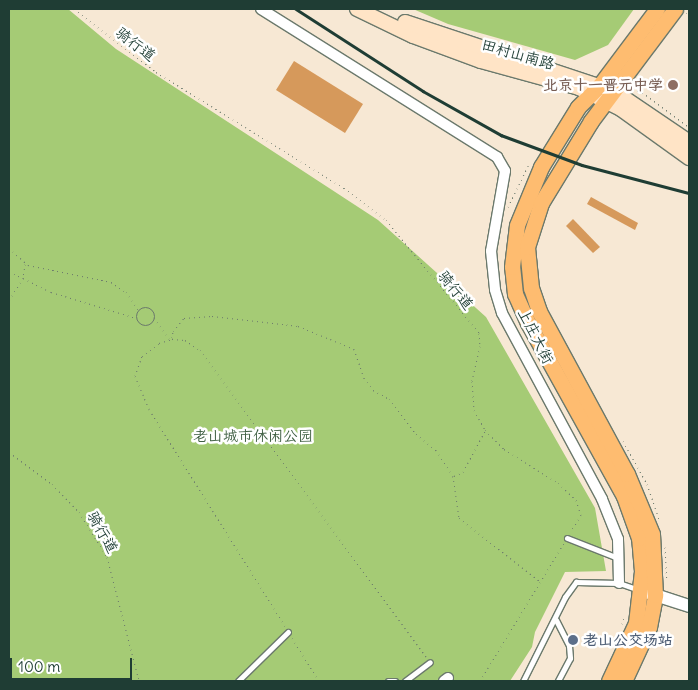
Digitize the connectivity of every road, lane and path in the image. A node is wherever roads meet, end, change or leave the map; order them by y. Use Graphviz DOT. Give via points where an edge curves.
graph roads {
  1 [pos="74,9"];
  2 [pos="261,9"];
  3 [pos="357,9"];
  4 [pos="377,9"];
  5 [pos="658,9"];
  6 [pos="689,10"];
  7 [pos="678,14"];
  8 [pos="636,81"];
  9 [pos="611,93"];
  10 [pos="689,127"];
  11 [pos="689,142"];
  12 [pos="689,158"];
  13 [pos="530,163"];
  14 [pos="508,208"];
  15 [pos="9,248"];
  16 [pos="25,263"];
  17 [pos="9,272"];
  18 [pos="23,278"];
  19 [pos="9,300"];
  20 [pos="138,309"];
  21 [pos="136,318"];
  22 [pos="154,318"];
  23 [pos="172,339"];
  24 [pos="169,340"];
  25 [pos="485,430"];
  26 [pos="619,434"];
  27 [pos="9,452"];
  28 [pos="453,476"];
  29 [pos="660,524"];
  30 [pos="567,538"];
  31 [pos="664,542"];
  32 [pos="619,558"];
  33 [pos="542,582"];
  34 [pos="620,583"];
  35 [pos="641,590"];
  36 [pos="660,597"];
  37 [pos="689,606"];
  38 [pos="626,609"];
  39 [pos="556,620"];
  40 [pos="622,626"];
  41 [pos="288,632"];
  42 [pos="430,662"];
  43 [pos="140,681"];
  44 [pos="238,681"];
  45 [pos="319,681"];
  46 [pos="388,681"];
  47 [pos="395,681"];
  48 [pos="405,681"];
  49 [pos="480,681"];
  50 [pos="523,681"];
  51 [pos="558,681"];
  52 [pos="609,681"];
  53 [pos="624,681"];
  1 -- 25 [label="path, 骑行道" via="156,72 344,188 386,220 479,333 480,346 472,381 474,410"];
  2 -- 32 [label="street" via="497,157 505,172 491,251 497,298 502,313 602,499 618,539"];
  3 -- 9 [label="main road, 田村山南路" via="413,36 481,61"];
  4 -- 9 [label="main road, 田村山南路" via="414,26"];
  5 -- 9 [label="main road, 上庄大街"];
  6 -- 7 [label="path"];
  7 -- 9 [label="main road, 上庄大街"];
  8 -- 9 [label="path"];
  9 -- 10 [label="path" via="642,92"];
  9 -- 11 [label="main road, 田村山南路"];
  9 -- 12 [label="main road, 田村山南路"];
  9 -- 35 [label="main road, 上庄大街" via="578,107 541,168 517,224 512,267 515,294 528,323 635,521 642,571"];
  9 -- 36 [label="main road, 上庄大街" via="541,203 530,232 526,263 539,311 628,474 648,519"];
  13 -- 14 [label="path"];
  15 -- 16 [label="path"];
  16 -- 18 [label="path"];
  16 -- 20 [label="path" via="111,282 126,292"];
  17 -- 18 [label="path"];
  18 -- 19 [label="path"];
  18 -- 21 [label="path" via="51,292"];
  20 -- 21 [label="path"];
  20 -- 22 [label="path" via="149,308"];
  21 -- 22 [label="path" via="145,325"];
  22 -- 24 [label="path"];
  23 -- 24 [label="path"];
  23 -- 28 [label="path" via="173,331 184,318 212,316 298,326 354,349 364,378 373,390 389,399 416,434 436,450"];
  23 -- 42 [label="path" via="185,340 200,350"];
  24 -- 41 [label="path" via="147,350 135,376 149,409"];
  25 -- 28 [label="path" via="463,472"];
  25 -- 30 [label="path, 骑行道" via="504,449 558,482 576,500 580,515"];
  26 -- 29 [label="path" via="647,484"];
  27 -- 43 [label="path, 骑行道" via="52,484 80,512 108,557"];
  28 -- 33 [label="path" via="459,518"];
  30 -- 32 [label="lane"];
  30 -- 33 [label="path, 骑行道"];
  31 -- 36 [label="path"];
  32 -- 34 [label="street"];
  33 -- 49 [label="path, 骑行道"];
  34 -- 35 [label="lane"];
  34 -- 39 [label="lane" via="576,582 565,596"];
  35 -- 36 [label="street"];
  35 -- 52 [label="main road, 上庄大街" via="636,623"];
  36 -- 37 [label="street"];
  36 -- 53 [label="main road, 上庄大街"];
  38 -- 40 [label="path"];
  39 -- 50 [label="lane"];
  39 -- 51 [label="lane" via="569,646 570,658"];
  41 -- 44 [label="lane"];
  41 -- 45 [label="path"];
  42 -- 48 [label="lane"];
  46 -- 47 [label="lane"];
}
